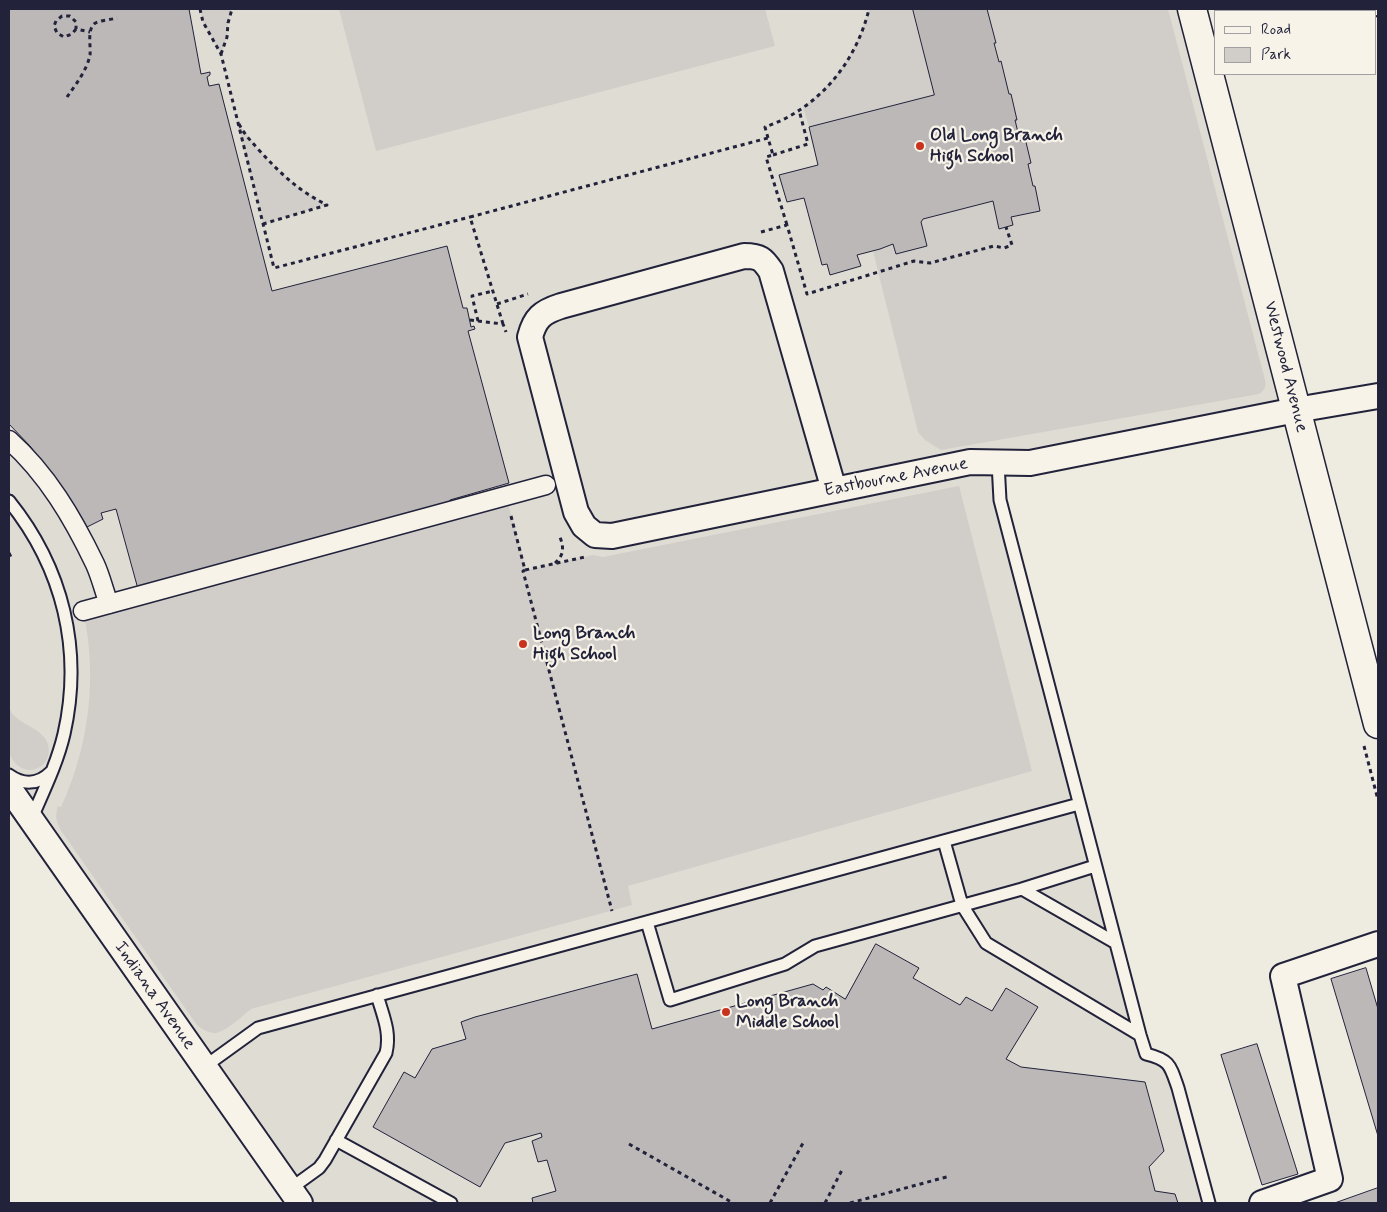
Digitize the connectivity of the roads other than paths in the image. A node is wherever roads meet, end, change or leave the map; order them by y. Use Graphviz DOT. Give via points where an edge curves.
graph roads {
  1 [pos="1192,9"];
  2 [pos="1211,62"];
  3 [pos="1214,74"];
  4 [pos="1214,75"];
  5 [pos="1378,396"];
  6 [pos="1296,410"];
  7 [pos="9,440"];
  8 [pos="998,462"];
  9 [pos="557,483"];
  10 [pos="834,490"];
  11 [pos="9,501"];
  12 [pos="109,604"];
  13 [pos="83,612"];
  14 [pos="1378,724"];
  15 [pos="52,771"];
  16 [pos="9,775"];
  17 [pos="9,788"];
  18 [pos="1079,804"];
  19 [pos="31,820"];
  20 [pos="944,842"];
  21 [pos="1096,866"];
  22 [pos="1022,889"];
  23 [pos="962,905"];
  24 [pos="647,922"];
  25 [pos="1116,943"];
  26 [pos="1378,944"];
  27 [pos="377,995"];
  28 [pos="1140,1035"];
  29 [pos="204,1067"];
  30 [pos="336,1140"];
  31 [pos="295,1196"];
  32 [pos="451,1203"];
  33 [pos="1209,1203"];
  34 [pos="1262,1203"];
  1 -- 2 [label="street, Westwood Avenue"];
  2 -- 3 [label="street, Westwood Avenue"];
  4 -- 6 [label="street, Westwood Avenue"];
  5 -- 6 [label="street, Eastbourne Avenue"];
  6 -- 8 [label="street, Eastbourne Avenue" via="1030,463"];
  6 -- 14 [label="street, Westwood Avenue"];
  7 -- 12 [label="street" via="37,468 73,521 96,565"];
  8 -- 10 [label="street, Eastbourne Avenue" via="970,462"];
  8 -- 18 [label="lane" via="1000,500"];
  9 -- 10 [label="street, Eastbourne Avenue" via="584,526 595,535 604,536"];
  9 -- 10 [label="street, Eastbourne Avenue" via="530,338 539,318 560,306 744,256 755,256 764,261 771,271"];
  9 -- 12 [label="street"];
  11 -- 15 [label="lane" via="38,543 55,578 66,621 71,655 71,694 64,736"];
  12 -- 13 [label="street"];
  15 -- 16 [label="lane" via="35,782 15,780"];
  15 -- 19 [label="lane"];
  17 -- 19 [label="street, Indiana Avenue"];
  18 -- 20 [label="lane"];
  18 -- 21 [label="lane"];
  19 -- 29 [label="street, Indiana Avenue"];
  20 -- 23 [label="lane"];
  20 -- 24 [label="lane"];
  21 -- 22 [label="lane"];
  21 -- 25 [label="lane"];
  22 -- 23 [label="lane"];
  22 -- 25 [label="lane"];
  23 -- 24 [label="lane" via="815,946 785,964 670,1000"];
  23 -- 28 [label="lane" via="986,943"];
  24 -- 27 [label="lane"];
  25 -- 28 [label="lane"];
  26 -- 34 [label="street" via="1283,976 1330,1179"];
  27 -- 29 [label="lane" via="258,1028"];
  27 -- 30 [label="lane" via="388,1033 386,1053"];
  28 -- 33 [label="lane" via="1146,1054 1161,1058 1173,1074"];
  29 -- 31 [label="street, Indiana Avenue"];
  30 -- 31 [label="lane" via="319,1168"];
  30 -- 32 [label="lane"];
}
